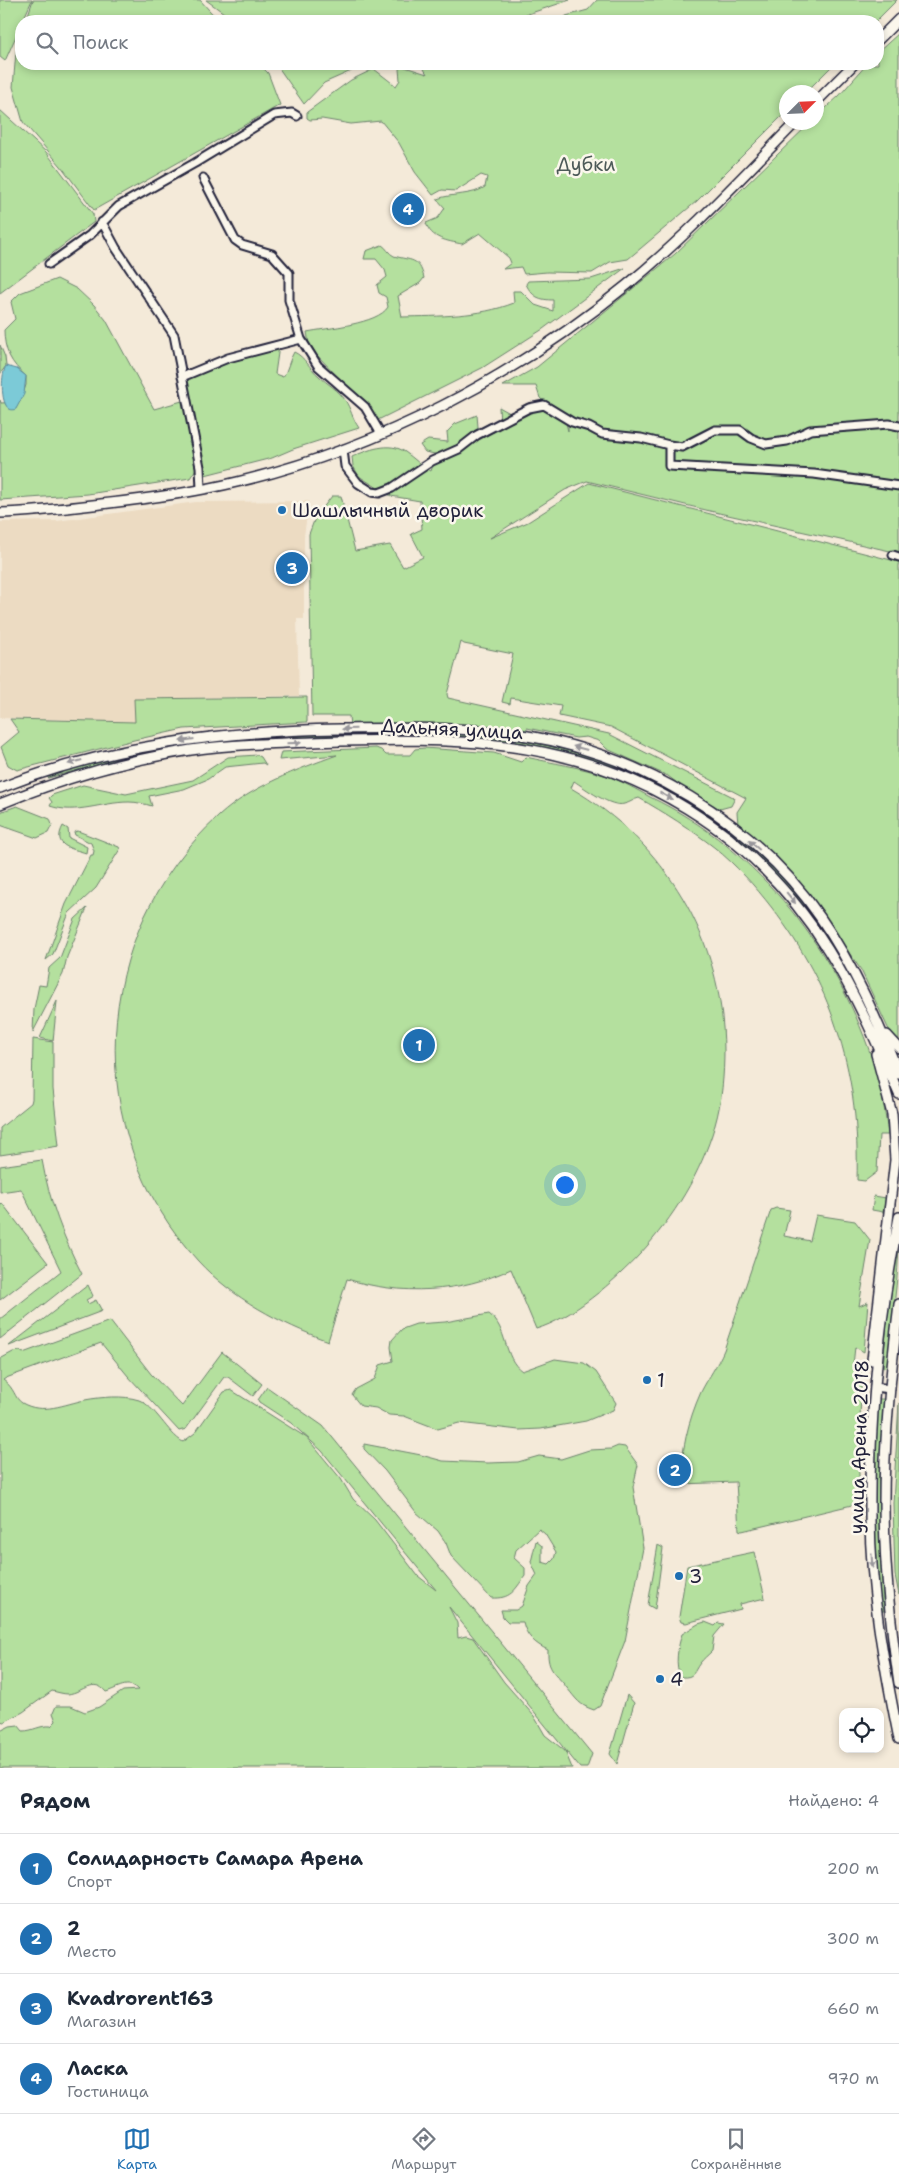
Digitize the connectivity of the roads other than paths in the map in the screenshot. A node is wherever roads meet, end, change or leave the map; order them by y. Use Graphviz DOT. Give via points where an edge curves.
graph roads {
  1 [pos="899,19"];
  2 [pos="884,34"];
  3 [pos="848,70"];
  4 [pos="824,94"];
  5 [pos="296,116"];
  6 [pos="788,130"];
  7 [pos="203,178"];
  8 [pos="102,222"];
  9 [pos="49,264"];
  10 [pos="301,338"];
  11 [pos="182,377"];
  12 [pos="899,426"];
  13 [pos="381,434"];
  14 [pos="669,445"];
  15 [pos="343,450"];
  16 [pos="899,486"];
  17 [pos="201,489"];
  18 [pos="0,513"];
  19 [pos="399,728"];
  20 [pos="269,731"];
  21 [pos="399,741"];
  22 [pos="269,744"];
  23 [pos="123,751"];
  24 [pos="125,763"];
  25 [pos="625,765"];
  26 [pos="622,775"];
  27 [pos="23,778"];
  28 [pos="0,788"];
  29 [pos="29,792"];
  30 [pos="0,804"];
  31 [pos="850,964"];
  32 [pos="858,1005"];
  33 [pos="899,1048"];
  34 [pos="899,1074"];
  35 [pos="899,1094"];
  36 [pos="899,1216"];
  37 [pos="899,1304"];
  38 [pos="875,1387"];
  39 [pos="890,1389"];
  40 [pos="870,1470"];
  41 [pos="899,1683"];
  42 [pos="899,1739"];
  1 -- 2 [label="main road"];
  3 -- 4 [label="main road"];
  5 -- 8 [label="street" via="292,113 274,115 119,206"];
  6 -- 13 [label="main road" via="684,235 625,287 539,350 476,389"];
  7 -- 10 [label="street" via="235,240 272,254 289,273 289,300"];
  8 -- 9 [label="street" via="90,235"];
  8 -- 11 [label="street" via="174,334"];
  10 -- 11 [label="street" via="228,358"];
  10 -- 13 [label="street" via="318,366 365,408"];
  11 -- 17 [label="street" via="200,467"];
  12 -- 14 [label="street" via="810,430 787,441 766,444 740,430 714,430 682,446"];
  13 -- 15 [label="main road"];
  14 -- 15 [label="street" via="602,434 572,422 544,405 529,408 477,435 459,449 432,461 380,493 358,483 345,466"];
  14 -- 16 [label="street" via="669,466 814,474"];
  15 -- 17 [label="main road" via="237,482"];
  17 -- 18 [label="main road" via="29,513"];
  19 -- 20 [label="main road, Дальняя улица, one-way"];
  19 -- 21 [label="main road"];
  25 -- 19 [label="main road, Дальняя улица, one-way" via="587,750 522,735 448,728"];
  20 -- 22 [label="main road"];
  20 -- 23 [label="main road, Дальняя улица, one-way" via="227,734"];
  22 -- 21 [label="main road, Дальняя улица, one-way"];
  21 -- 26 [label="main road, Дальняя улица" via="498,745 574,760"];
  22 -- 24 [label="main road, Дальняя улица" via="191,750"];
  23 -- 24 [label="main road"];
  23 -- 27 [label="main road, Дальняя улица, one-way"];
  24 -- 29 [label="main road, Дальняя улица"];
  25 -- 26 [label="main road"];
  31 -- 25 [label="main road, Дальняя улица, one-way" via="818,914 771,860 698,802"];
  26 -- 32 [label="main road, Дальняя улица, one-way" via="694,812 746,852 774,879 826,948"];
  27 -- 28 [label="main road, Дальняя улица"];
  27 -- 29 [label="main road"];
  29 -- 30 [label="main road, Дальняя улица"];
  31 -- 33 [label="main road" via="864,984 889,1040"];
  31 -- 34 [label="main road, Дальняя улица"];
  32 -- 35 [label="main road, Дальняя улица"];
  32 -- 40 [label="main road" via="883,1076 895,1136 894,1185 870,1388"];
  36 -- 38 [label="main road, улица Арена 2018" via="884,1302"];
  37 -- 39 [label="main road, улица Арена 2018"];
  38 -- 39 [label="street"];
  38 -- 40 [label="main road, улица Арена 2018"];
  39 -- 41 [label="main road, улица Арена 2018" via="884,1537"];
  40 -- 42 [label="main road, улица Арена 2018, one-way" via="873,1576"];
}
